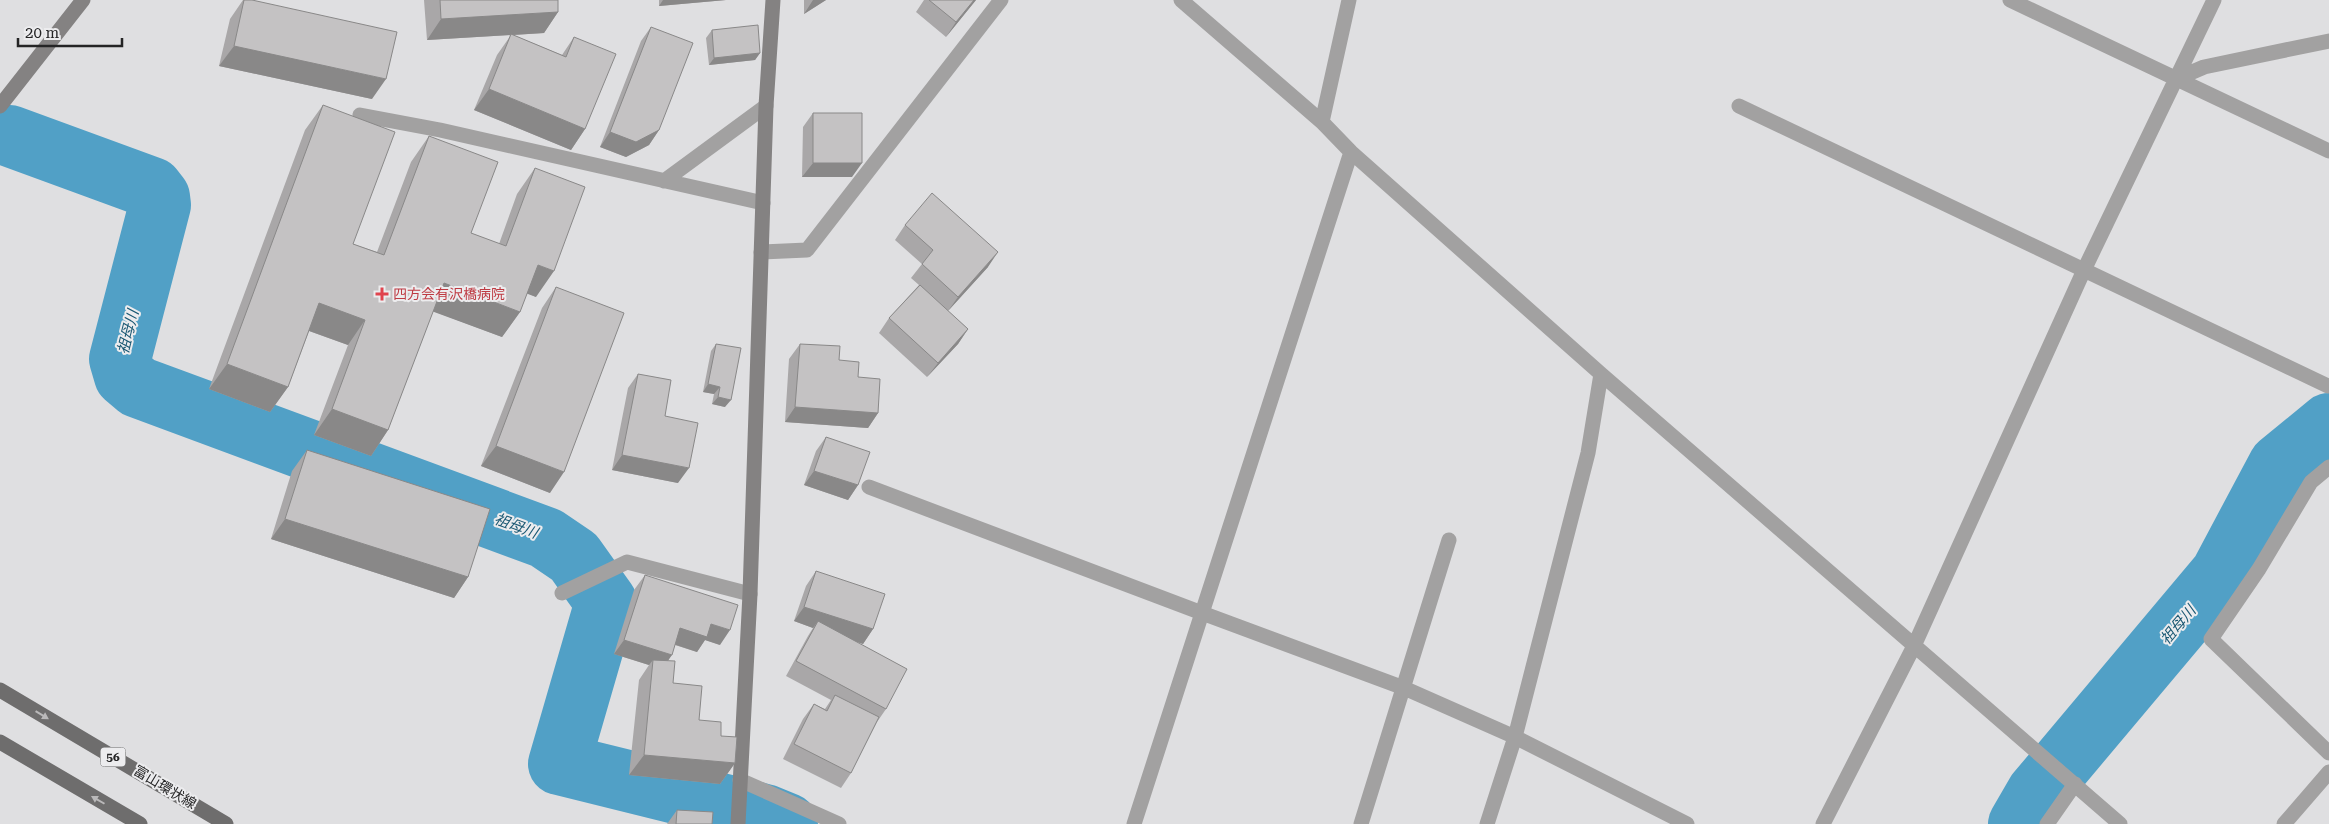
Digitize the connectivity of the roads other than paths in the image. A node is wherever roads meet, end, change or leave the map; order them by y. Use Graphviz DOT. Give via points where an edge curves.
graph roads {
  1 [pos="83,0"];
  2 [pos="773,0"];
  3 [pos="1001,0"];
  4 [pos="1181,0"];
  5 [pos="1350,0"];
  6 [pos="2010,0"];
  7 [pos="2214,0"];
  8 [pos="2329,41"];
  9 [pos="2176,79"];
  10 [pos="0,106"];
  11 [pos="766,106"];
  12 [pos="1739,106"];
  13 [pos="360,115"];
  14 [pos="1322,122"];
  15 [pos="2329,151"];
  16 [pos="1351,152"];
  17 [pos="664,181"];
  18 [pos="763,203"];
  19 [pos="761,252"];
  20 [pos="2084,270"];
  21 [pos="1601,374"];
  22 [pos="2328,386"];
  23 [pos="2329,467"];
  24 [pos="869,487"];
  25 [pos="1449,540"];
  26 [pos="562,593"];
  27 [pos="750,594"];
  28 [pos="1202,613"];
  29 [pos="1914,646"];
  30 [pos="1404,688"];
  31 [pos="0,690"];
  32 [pos="1515,737"];
  33 [pos="0,742"];
  34 [pos="2329,753"];
  35 [pos="2329,772"];
  36 [pos="740,780"];
  37 [pos="2076,784"];
  38 [pos="140,824"];
  39 [pos="226,824"];
  40 [pos="738,824"];
  41 [pos="838,824"];
  42 [pos="1134,824"];
  43 [pos="1361,824"];
  44 [pos="1486,824"];
  45 [pos="1687,824"];
  46 [pos="1823,824"];
  47 [pos="2047,824"];
  48 [pos="2120,824"];
  49 [pos="2284,824"];
  1 -- 10 [label="street"];
  2 -- 11 [label="street"];
  3 -- 19 [label="street" via="807,250"];
  4 -- 14 [label="street"];
  5 -- 14 [label="street"];
  6 -- 9 [label="street"];
  7 -- 9 [label="street"];
  8 -- 9 [label="street" via="2204,67"];
  9 -- 15 [label="street"];
  9 -- 20 [label="street"];
  11 -- 17 [label="street"];
  11 -- 18 [label="street"];
  12 -- 20 [label="street"];
  13 -- 17 [label="street"];
  14 -- 16 [label="street"];
  16 -- 21 [label="street"];
  16 -- 28 [label="street"];
  17 -- 18 [label="street"];
  18 -- 19 [label="street"];
  19 -- 27 [label="street"];
  20 -- 22 [label="street"];
  20 -- 29 [label="street"];
  21 -- 29 [label="street"];
  21 -- 32 [label="street" via="1588,453"];
  23 -- 34 [label="street" via="2311,482 2259,569 2211,639"];
  24 -- 28 [label="street"];
  25 -- 30 [label="street"];
  26 -- 27 [label="street" via="627,562"];
  27 -- 36 [label="street"];
  28 -- 30 [label="street"];
  28 -- 42 [label="street"];
  29 -- 37 [label="street"];
  29 -- 46 [label="street"];
  30 -- 32 [label="street"];
  30 -- 43 [label="street"];
  31 -- 39 [label="main road, 富山環状線 / 56, one-way"];
  32 -- 44 [label="street"];
  32 -- 45 [label="street"];
  38 -- 33 [label="main road, one-way"];
  35 -- 49 [label="street"];
  36 -- 40 [label="street"];
  36 -- 41 [label="street"];
  37 -- 47 [label="street"];
  37 -- 48 [label="street"];
}
